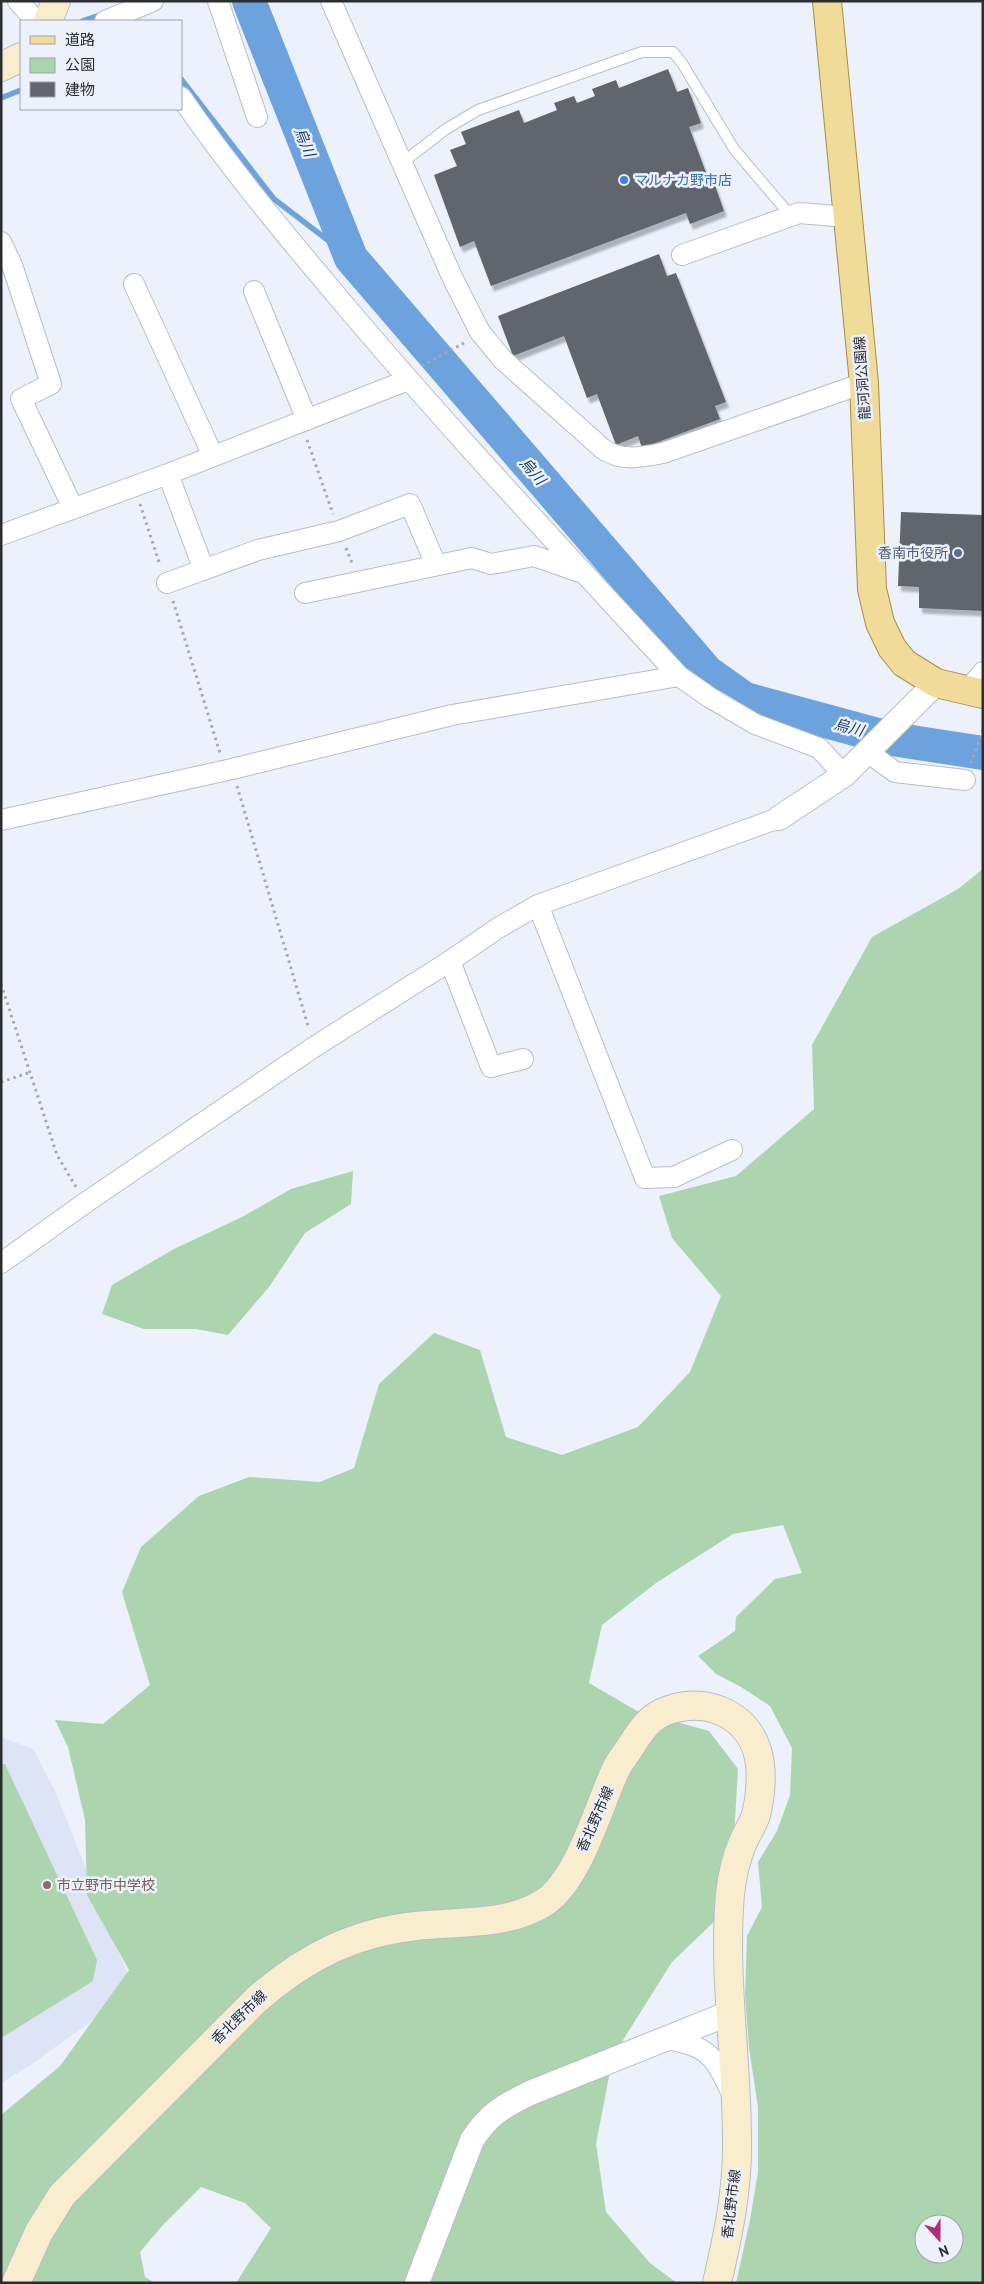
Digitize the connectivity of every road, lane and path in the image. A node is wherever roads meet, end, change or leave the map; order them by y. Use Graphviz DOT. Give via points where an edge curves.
graph roads {
  1 [pos="18,1"];
  2 [pos="56,1"];
  3 [pos="153,1"];
  4 [pos="218,1"];
  5 [pos="331,1"];
  6 [pos="827,1"];
  7 [pos="119,19"];
  8 [pos="35,20"];
  9 [pos="48,20"];
  10 [pos="20,58"];
  11 [pos="1,67"];
  12 [pos="182,98"];
  13 [pos="257,117"];
  14 [pos="402,163"];
  15 [pos="791,216"];
  16 [pos="848,217"];
  17 [pos="1,242"];
  18 [pos="682,255"];
  19 [pos="134,284"];
  20 [pos="254,291"];
  21 [pos="463,342"];
  22 [pos="406,378"];
  23 [pos="864,383"];
  24 [pos="304,421"];
  25 [pos="213,456"];
  26 [pos="168,474"];
  27 [pos="134,486"];
  28 [pos="73,508"];
  29 [pos="339,531"];
  30 [pos="1,535"];
  31 [pos="436,566"];
  32 [pos="204,570"];
  33 [pos="585,573"];
  34 [pos="360,582"];
  35 [pos="167,583"];
  36 [pos="305,593"];
  37 [pos="679,676"];
  38 [pos="977,686"];
  39 [pos="928,691"];
  40 [pos="983,730"];
  41 [pos="869,753"];
  42 [pos="229,770"];
  43 [pos="968,772"];
  44 [pos="844,775"];
  45 [pos="779,818"];
  46 [pos="1,820"];
  47 [pos="538,905"];
  48 [pos="450,961"];
  49 [pos="1,984"];
  50 [pos="314,1046"];
  51 [pos="523,1059"];
  52 [pos="31,1072"];
  53 [pos="1,1082"];
  54 [pos="732,1150"];
  55 [pos="85,1203"];
  56 [pos="1,1262"];
  57 [pos="730,2013"];
  58 [pos="666,2039"];
  59 [pos="736,2102"];
  60 [pos="16,2283"];
  61 [pos="417,2283"];
  62 [pos="717,2283"];
  1 -- 8 [label="street"];
  2 -- 9 [label="main road"];
  3 -- 7 [label="street"];
  4 -- 13 [label="street"];
  5 -- 14 [label="street"];
  6 -- 16 [label="main road, 龍河洞公園線"];
  10 -- 11 [label="main road"];
  12 -- 22 [label="street" via="280,228"];
  14 -- 15 [label="lane" via="446,129 478,110 642,52 673,52 734,149"];
  14 -- 23 [label="street" via="480,332 503,360 612,456 634,458 663,453"];
  15 -- 16 [label="street" via="799,213"];
  15 -- 18 [label="street"];
  16 -- 23 [label="main road, 龍河洞公園線"];
  17 -- 28 [label="street" via="51,384 21,399"];
  19 -- 25 [label="street"];
  20 -- 24 [label="street"];
  21 -- 22 [label="path"];
  22 -- 24 [label="street"];
  22 -- 33 [label="street"];
  23 -- 39 [label="main road, 龍河洞公園線" via="872,589 880,623 892,648"];
  24 -- 25 [label="street"];
  24 -- 29 [label="path"];
  25 -- 26 [label="street"];
  26 -- 27 [label="street"];
  26 -- 32 [label="street"];
  27 -- 28 [label="street"];
  27 -- 35 [label="path"];
  28 -- 30 [label="street"];
  29 -- 31 [label="street" via="410,504"];
  29 -- 32 [label="street" via="258,550"];
  29 -- 34 [label="path"];
  31 -- 33 [label="street" via="472,558 491,564 534,556"];
  31 -- 34 [label="street"];
  32 -- 35 [label="street"];
  33 -- 37 [label="street"];
  34 -- 36 [label="street"];
  35 -- 42 [label="path"];
  37 -- 42 [label="street" via="452,715"];
  37 -- 44 [label="street" via="755,724 819,748"];
  38 -- 39 [label="main road, 龍河洞公園線"];
  39 -- 41 [label="street"];
  40 -- 43 [label="path"];
  41 -- 43 [label="street" via="895,772"];
  41 -- 44 [label="street"];
  42 -- 46 [label="street"];
  42 -- 50 [label="path"];
  44 -- 45 [label="street"];
  45 -- 47 [label="street"];
  47 -- 48 [label="street"];
  47 -- 54 [label="street" via="645,1178 674,1177"];
  48 -- 50 [label="street"];
  48 -- 51 [label="street" via="491,1067"];
  49 -- 52 [label="path"];
  50 -- 55 [label="street"];
  52 -- 53 [label="path"];
  52 -- 55 [label="path" via="57,1155"];
  55 -- 56 [label="street"];
  57 -- 58 [label="street"];
  57 -- 59 [label="main road, 香北野市線"];
  57 -- 60 [label="main road, 香北野市線" via="728,1921 732,1879 742,1843 756,1816 760,1764 750,1734 739,1722 709,1706 689,1704 665,1711 646,1723 617,1768 574,1865 559,1890 546,1901 514,1916 375,1932 320,1953 274,1984 62,2195 39,2232"];
  58 -- 59 [label="street" via="701,2048 722,2071"];
  58 -- 61 [label="street" via="530,2093 501,2107 482,2124 472,2140"];
  59 -- 62 [label="main road, 香北野市線" via="736,2185 731,2224"];
}
